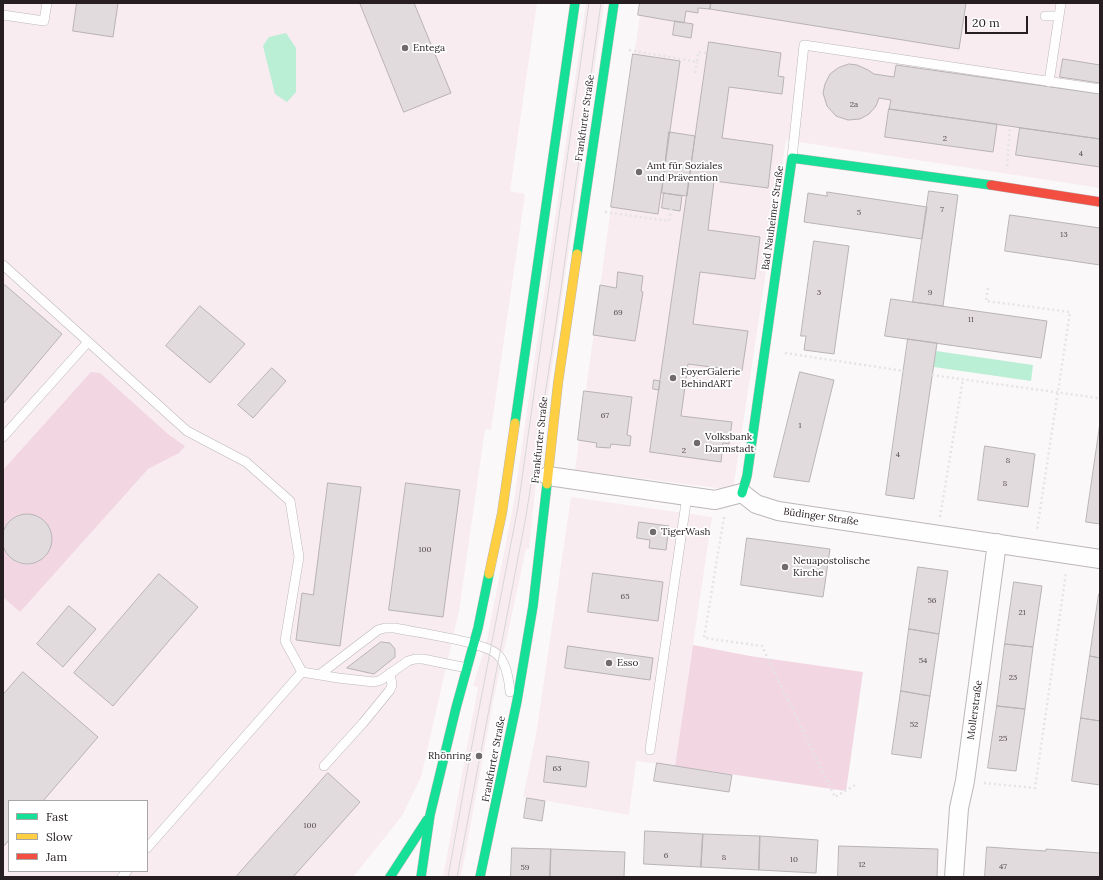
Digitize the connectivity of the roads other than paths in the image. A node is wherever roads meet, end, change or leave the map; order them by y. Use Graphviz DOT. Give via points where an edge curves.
graph roads {
  1 [pos="46,3"];
  2 [pos="575,3"];
  3 [pos="614,3"];
  4 [pos="1061,3"];
  5 [pos="3,15"];
  6 [pos="1045,16"];
  7 [pos="1059,16"];
  8 [pos="1049,82"];
  9 [pos="1100,89"];
  10 [pos="792,158"];
  11 [pos="1100,202"];
  12 [pos="3,265"];
  13 [pos="88,342"];
  14 [pos="765,350"];
  15 [pos="777,351"];
  16 [pos="3,437"];
  17 [pos="548,476"];
  18 [pos="734,495"];
  19 [pos="686,496"];
  20 [pos="997,543"];
  21 [pos="1100,558"];
  22 [pos="474,644"];
  23 [pos="467,668"];
  24 [pos="302,672"];
  25 [pos="390,673"];
  26 [pos="319,675"];
  27 [pos="512,723"];
  28 [pos="650,750"];
  29 [pos="324,766"];
  30 [pos="430,815"];
  31 [pos="148,847"];
  32 [pos="483,865"];
  33 [pos="390,877"];
  34 [pos="421,877"];
  35 [pos="480,877"];
  36 [pos="487,877"];
  37 [pos="954,877"];
  1 -- 5 [label="lane" via="44,21"];
  2 -- 22 [label="main road" via="502,512 488,588"];
  3 -- 17 [label="main road, Frankfurter Straße" via="558,383"];
  4 -- 7 [label="lane"];
  6 -- 7 [label="lane"];
  7 -- 8 [label="lane"];
  8 -- 9 [label="lane"];
  8 -- 10 [label="lane" via="804,45"];
  10 -- 11 [label="main road, Bad Nauheimer Straße"];
  10 -- 14 [label="main road, Bad Nauheimer Straße"];
  12 -- 13 [label="lane"];
  13 -- 16 [label="lane"];
  13 -- 24 [label="lane" via="187,431 246,462 290,501 299,557 286,641"];
  14 -- 15 [label="lane"];
  14 -- 18 [label="main road, Bad Nauheimer Straße" via="747,476"];
  17 -- 19 [label="street"];
  17 -- 27 [label="main road, Frankfurter Straße" via="533,606"];
  18 -- 19 [label="street" via="715,500"];
  18 -- 20 [label="street, Büdinger Straße" via="778,511"];
  19 -- 28 [label="lane"];
  20 -- 21 [label="street, Büdinger Straße"];
  20 -- 37 [label="street, Mollerstraße" via="965,781 959,808"];
  22 -- 23 [label="main road"];
  22 -- 26 [label="lane" via="385,628 378,630"];
  22 -- 27 [label="lane" via="491,650 499,656 505,667 510,687"];
  23 -- 25 [label="lane" via="415,659"];
  23 -- 30 [label="main road"];
  24 -- 26 [label="lane"];
  24 -- 31 [label="lane"];
  25 -- 26 [label="lane" via="374,682"];
  25 -- 29 [label="lane" via="390,690 364,723"];
  27 -- 32 [label="main road, Frankfurter Straße"];
  30 -- 33 [label="main road"];
  30 -- 34 [label="main road"];
  32 -- 35 [label="main road, Frankfurter Straße"];
  32 -- 36 [label="main road"];
}
